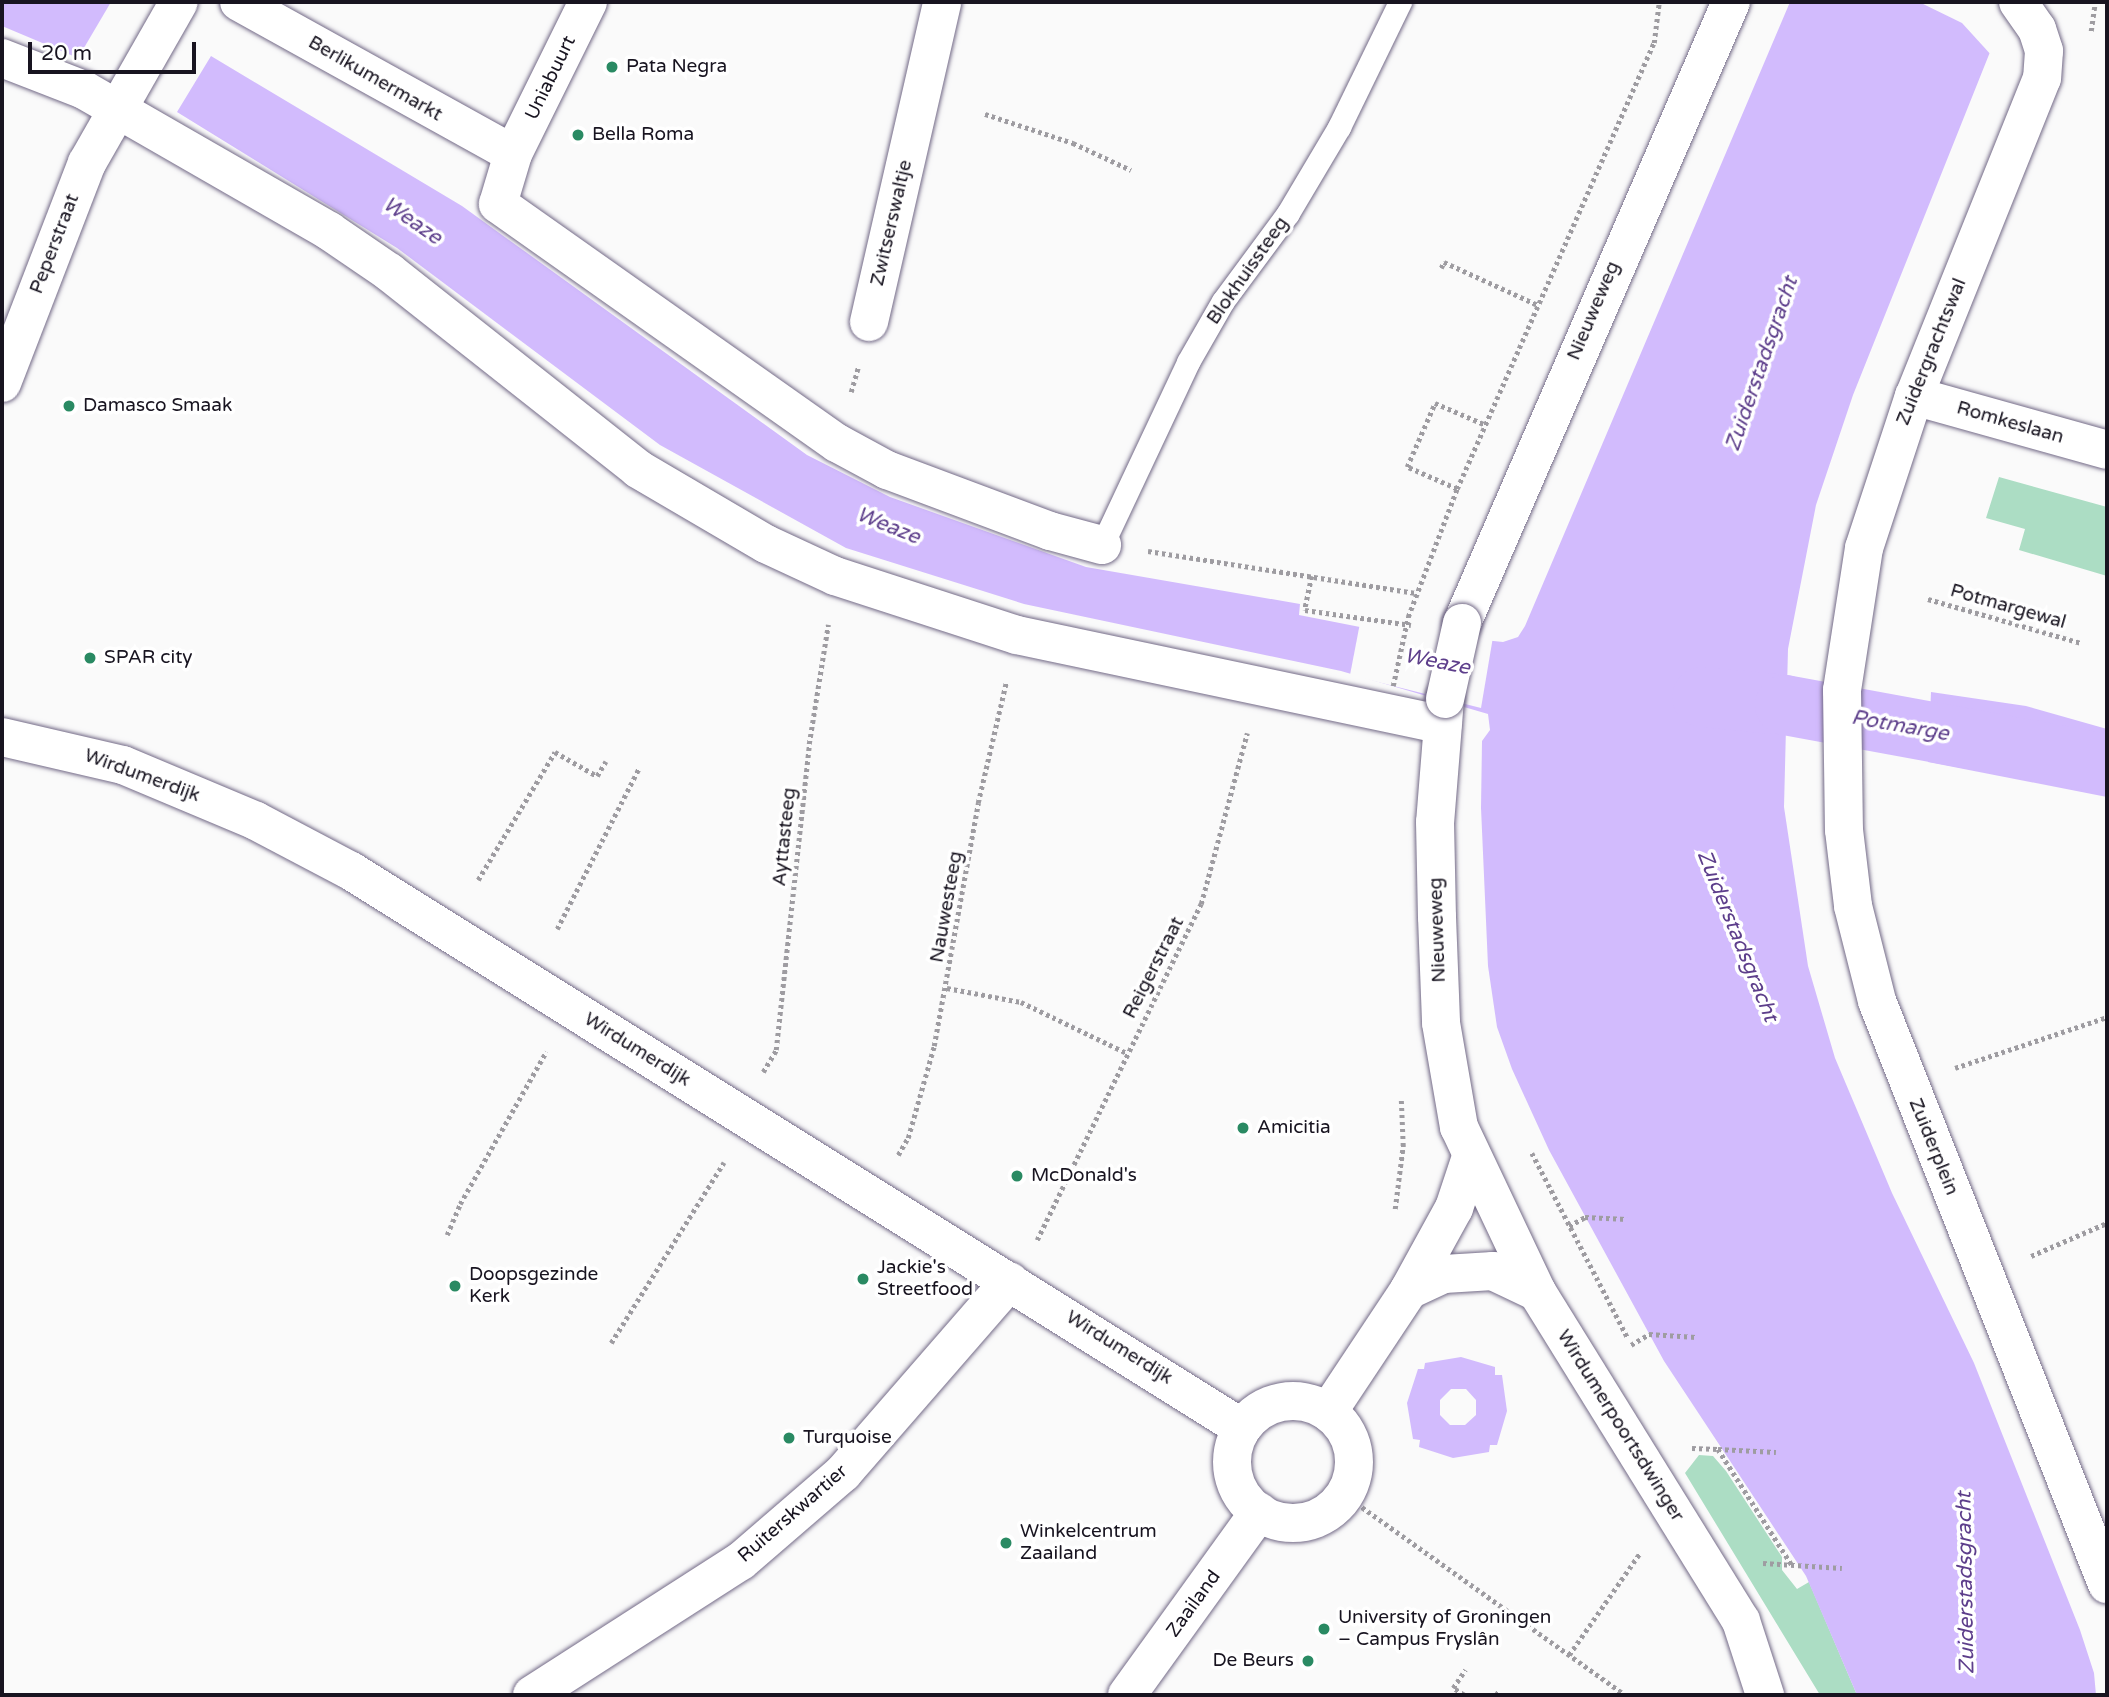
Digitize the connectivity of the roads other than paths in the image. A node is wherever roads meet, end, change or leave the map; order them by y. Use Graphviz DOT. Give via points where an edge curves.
graph roads {
  1 [pos="179,2"];
  2 [pos="239,2"];
  3 [pos="589,2"];
  4 [pos="942,2"];
  5 [pos="1400,2"];
  6 [pos="1726,6"];
  7 [pos="2026,13"];
  8 [pos="2,58"];
  9 [pos="115,107"];
  10 [pos="513,154"];
  11 [pos="869,322"];
  12 [pos="2,383"];
  13 [pos="1914,396"];
  14 [pos="2107,450"];
  15 [pos="1102,545"];
  16 [pos="1842,690"];
  17 [pos="1444,712"];
  18 [pos="2,737"];
  19 [pos="1471,1157"];
  20 [pos="1010,1281"];
  21 [pos="1409,1290"];
  22 [pos="1537,1292"];
  23 [pos="1328,1412"];
  24 [pos="1242,1428"];
  25 [pos="1259,1512"];
  26 [pos="2107,1584"];
  27 [pos="532,1695"];
  28 [pos="1127,1695"];
  29 [pos="1765,1695"];
  1 -- 9 [label="street, Peperstraat"];
  2 -- 10 [label="street, Berlikumermarkt"];
  3 -- 10 [label="street, Uniabuurt"];
  4 -- 11 [label="street, Zwitserswaltje"];
  5 -- 15 [label="lane, Blokhuissteeg" via="1339,127 1288,213 1223,301 1188,362"];
  6 -- 17 [label="street, Nieuweweg, bridge" via="1462,623"];
  7 -- 13 [label="street, Zuidergrachtswal" via="2044,51 2038,94"];
  8 -- 9 [label="street"];
  9 -- 12 [label="street, Peperstraat" via="87,163"];
  9 -- 17 [label="street" via="330,231 638,469 766,544 835,576 1017,635 1259,688 1391,700"];
  10 -- 15 [label="street" via="498,204 837,443 887,470 1050,531"];
  13 -- 14 [label="street, Romkeslaan"];
  13 -- 16 [label="street, Zuidergrachtswal" via="1864,548"];
  16 -- 26 [label="street, Zuiderplein" via="1840,742 1853,906 1877,1001"];
  17 -- 19 [label="street, Nieuweweg" via="1435,822 1441,1018 1451,1097"];
  18 -- 20 [label="street, Wirdumerdijk" via="75,752 146,774 256,821 351,871"];
  19 -- 21 [label="street" via="1454,1208"];
  19 -- 22 [label="street, Wirdumerpoortsdwinger"];
  20 -- 24 [label="street, Wirdumerdijk"];
  20 -- 27 [label="street, Ruiterskwartier" via="823,1491 741,1561"];
  21 -- 22 [label="street" via="1444,1274 1493,1271"];
  21 -- 23 [label="street"];
  22 -- 29 [label="street, Wirdumerpoortsdwinger" via="1741,1621"];
  23 -- 24 [label="street" via="1308,1402 1281,1402 1261,1409"];
  23 -- 25 [label="street" via="1344,1426 1354,1451 1353,1475 1345,1495 1335,1508 1306,1521 1275,1520"];
  24 -- 25 [label="street" via="1231,1464 1239,1490"];
  25 -- 28 [label="street, Zaailand"];
}
